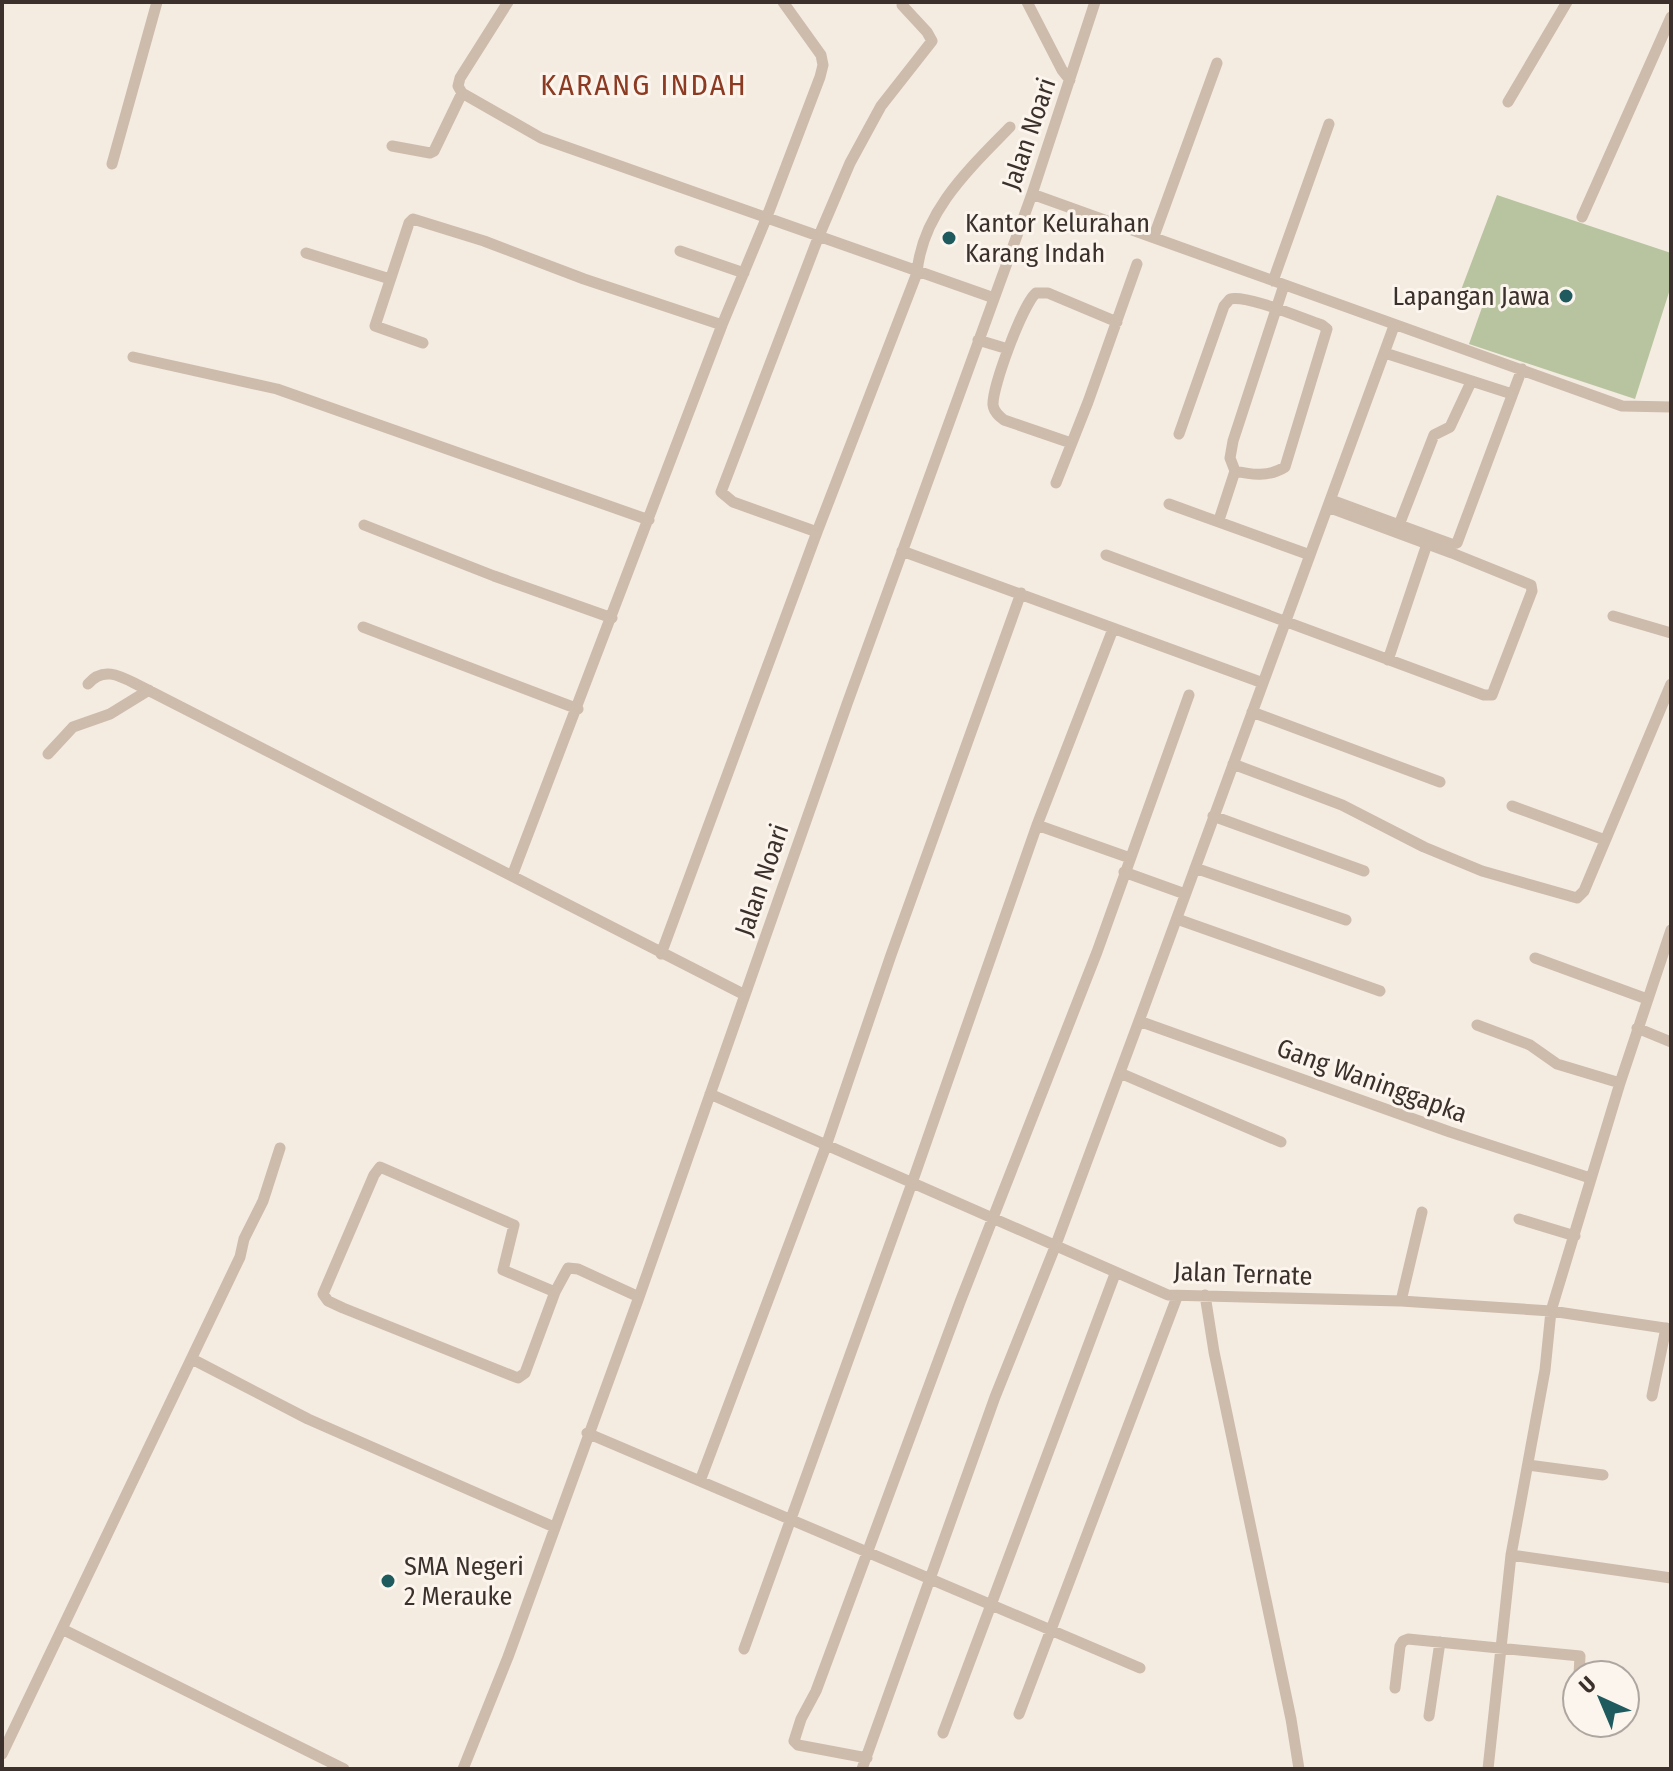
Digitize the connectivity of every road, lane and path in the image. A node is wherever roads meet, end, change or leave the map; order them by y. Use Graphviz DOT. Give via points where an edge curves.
graph roads {
  1 [pos="157,2"];
  2 [pos="508,2"];
  3 [pos="783,2"];
  4 [pos="1027,2"];
  5 [pos="1095,2"];
  6 [pos="1567,2"];
  7 [pos="902,5"];
  8 [pos="1671,17"];
  9 [pos="1217,63"];
  10 [pos="1070,80"];
  11 [pos="462,93"];
  12 [pos="1508,102"];
  13 [pos="1329,124"];
  14 [pos="1010,127"];
  15 [pos="392,146"];
  16 [pos="112,164"];
  17 [pos="1032,194"];
  18 [pos="1582,217"];
  19 [pos="766,219"];
  20 [pos="1154,236"];
  21 [pos="818,238"];
  22 [pos="680,251"];
  23 [pos="306,253"];
  24 [pos="1137,264"];
  25 [pos="744,273"];
  26 [pos="917,273"];
  27 [pos="390,279"];
  28 [pos="1279,283"];
  29 [pos="994,298"];
  30 [pos="1275,309"];
  31 [pos="1117,322"];
  32 [pos="722,325"];
  33 [pos="1394,326"];
  34 [pos="978,340"];
  35 [pos="423,343"];
  36 [pos="1008,349"];
  37 [pos="1385,353"];
  38 [pos="133,357"];
  39 [pos="1521,371"];
  40 [pos="1471,382"];
  41 [pos="1513,392"];
  42 [pos="1671,407"];
  43 [pos="1179,434"];
  44 [pos="1071,443"];
  45 [pos="1235,471"];
  46 [pos="1056,483"];
  47 [pos="1169,504"];
  48 [pos="1330,504"];
  49 [pos="649,520"];
  50 [pos="1219,520"];
  51 [pos="364,525"];
  52 [pos="1399,525"];
  53 [pos="817,532"];
  54 [pos="1427,544"];
  55 [pos="902,551"];
  56 [pos="1106,555"];
  57 [pos="1310,555"];
  58 [pos="1021,593"];
  59 [pos="1613,616"];
  60 [pos="612,618"];
  61 [pos="1287,620"];
  62 [pos="363,627"];
  63 [pos="1113,629"];
  64 [pos="1671,633"];
  65 [pos="1388,660"];
  66 [pos="1263,683"];
  67 [pos="88,684"];
  68 [pos="1671,684"];
  69 [pos="149,690"];
  70 [pos="1189,695"];
  71 [pos="578,709"];
  72 [pos="1252,712"];
  73 [pos="48,754"];
  74 [pos="1233,764"];
  75 [pos="1440,782"];
  76 [pos="1512,806"];
  77 [pos="1213,816"];
  78 [pos="1037,825"];
  79 [pos="1605,840"];
  80 [pos="1130,858"];
  81 [pos="1195,868"];
  82 [pos="1364,871"];
  83 [pos="1124,872"];
  84 [pos="512,876"];
  85 [pos="1185,894"];
  86 [pos="1177,919"];
  87 [pos="1346,920"];
  88 [pos="1671,930"];
  89 [pos="661,954"];
  90 [pos="1535,958"];
  91 [pos="1380,991"];
  92 [pos="745,995"];
  93 [pos="1647,999"];
  94 [pos="1139,1021"];
  95 [pos="1477,1025"];
  96 [pos="1637,1028"];
  97 [pos="1671,1042"];
  98 [pos="1120,1073"];
  99 [pos="1620,1083"];
  100 [pos="710,1094"];
  101 [pos="1281,1142"];
  102 [pos="826,1146"];
  103 [pos="280,1148"];
  104 [pos="1590,1178"];
  105 [pos="912,1183"];
  106 [pos="1422,1212"];
  107 [pos="992,1218"];
  108 [pos="1519,1219"];
  109 [pos="1575,1236"];
  110 [pos="1055,1247"];
  111 [pos="1115,1274"];
  112 [pos="555,1292"];
  113 [pos="1205,1295"];
  114 [pos="639,1297"];
  115 [pos="1177,1297"];
  116 [pos="1401,1301"];
  117 [pos="1551,1311"];
  118 [pos="1668,1328"];
  119 [pos="192,1359"];
  120 [pos="1652,1396"];
  121 [pos="587,1433"];
  122 [pos="1528,1465"];
  123 [pos="1603,1475"];
  124 [pos="700,1481"];
  125 [pos="789,1519"];
  126 [pos="554,1527"];
  127 [pos="867,1552"];
  128 [pos="1511,1555"];
  129 [pos="1671,1578"];
  130 [pos="930,1579"];
  131 [pos="989,1604"];
  132 [pos="62,1629"];
  133 [pos="1052,1630"];
  134 [pos="1440,1642"];
  135 [pos="1499,1648"];
  136 [pos="744,1649"];
  137 [pos="1580,1659"];
  138 [pos="1140,1668"];
  139 [pos="1395,1688"];
  140 [pos="1019,1714"];
  141 [pos="1429,1716"];
  142 [pos="943,1733"];
  143 [pos="2,1754"];
  144 [pos="864,1763"];
  145 [pos="344,1769"];
  146 [pos="463,1769"];
  147 [pos="1299,1769"];
  148 [pos="1488,1769"];
  1 -- 16 [label="street"];
  2 -- 11 [label="street" via="460,78"];
  3 -- 19 [label="street" via="823,65"];
  4 -- 10 [label="street"];
  5 -- 10 [label="street, Jalan Noari"];
  6 -- 12 [label="street"];
  7 -- 21 [label="street" via="932,41 881,106"];
  8 -- 18 [label="street"];
  9 -- 20 [label="street"];
  10 -- 17 [label="street, Jalan Noari"];
  11 -- 15 [label="street" via="434,151"];
  11 -- 19 [label="street" via="541,138"];
  13 -- 28 [label="street"];
  14 -- 26 [label="street" via="950,191 922,244"];
  17 -- 20 [label="street"];
  17 -- 29 [label="street, Jalan Noari"];
  19 -- 21 [label="street"];
  19 -- 25 [label="street"];
  20 -- 28 [label="street"];
  21 -- 26 [label="street"];
  21 -- 53 [label="street" via="721,492 733,502"];
  22 -- 25 [label="street"];
  23 -- 27 [label="street"];
  24 -- 31 [label="street"];
  25 -- 32 [label="street"];
  26 -- 29 [label="street"];
  26 -- 53 [label="street"];
  27 -- 32 [label="street" via="413,219"];
  27 -- 35 [label="street" via="376,327"];
  28 -- 30 [label="street"];
  28 -- 33 [label="street"];
  29 -- 34 [label="street, Jalan Noari"];
  30 -- 43 [label="street" via="1238,297 1228,301"];
  30 -- 45 [label="street" via="1233,441 1230,458"];
  30 -- 45 [label="street" via="1325,326 1326,336 1285,467 1267,475"];
  31 -- 36 [label="street" via="1048,293 1036,293"];
  31 -- 44 [label="street"];
  32 -- 49 [label="street"];
  33 -- 37 [label="street"];
  33 -- 39 [label="street"];
  34 -- 36 [label="street"];
  34 -- 55 [label="street, Jalan Noari"];
  36 -- 44 [label="street" via="993,402 996,412 1004,420"];
  37 -- 40 [label="street"];
  37 -- 48 [label="street"];
  38 -- 49 [label="street" via="277,389"];
  39 -- 41 [label="street"];
  39 -- 42 [label="street" via="1622,406"];
  40 -- 41 [label="street"];
  40 -- 52 [label="street" via="1450,427 1434,435"];
  41 -- 52 [label="street" via="1457,543"];
  44 -- 46 [label="street"];
  45 -- 50 [label="street"];
  47 -- 50 [label="street"];
  48 -- 52 [label="street"];
  48 -- 54 [label="street"];
  48 -- 57 [label="street"];
  49 -- 60 [label="street"];
  50 -- 57 [label="street"];
  51 -- 60 [label="street"];
  53 -- 89 [label="street"];
  54 -- 65 [label="street"];
  54 -- 65 [label="street" via="1528,583 1532,591 1491,696"];
  55 -- 58 [label="street"];
  55 -- 92 [label="street, Jalan Noari"];
  56 -- 61 [label="street"];
  57 -- 61 [label="street"];
  58 -- 63 [label="street"];
  58 -- 102 [label="street"];
  59 -- 64 [label="street"];
  60 -- 71 [label="street"];
  61 -- 65 [label="street"];
  61 -- 66 [label="street"];
  62 -- 71 [label="street"];
  63 -- 66 [label="street"];
  63 -- 78 [label="street"];
  66 -- 72 [label="street"];
  67 -- 69 [label="street" via="101,673"];
  68 -- 79 [label="street"];
  69 -- 73 [label="street" via="110,714 73,727"];
  69 -- 84 [label="street"];
  70 -- 80 [label="street"];
  71 -- 84 [label="street"];
  72 -- 74 [label="street"];
  72 -- 75 [label="street"];
  74 -- 77 [label="street"];
  74 -- 79 [label="street" via="1342,805 1482,871 1570,897 1584,891"];
  76 -- 79 [label="street"];
  77 -- 81 [label="street"];
  77 -- 82 [label="street"];
  78 -- 80 [label="street"];
  78 -- 105 [label="street"];
  80 -- 83 [label="street"];
  81 -- 85 [label="street"];
  81 -- 87 [label="street"];
  83 -- 85 [label="street"];
  83 -- 107 [label="street"];
  84 -- 89 [label="street"];
  85 -- 86 [label="street"];
  86 -- 91 [label="street"];
  86 -- 94 [label="street"];
  88 -- 93 [label="street"];
  89 -- 92 [label="street"];
  90 -- 93 [label="street"];
  92 -- 100 [label="street, Jalan Noari"];
  93 -- 96 [label="street"];
  94 -- 98 [label="street"];
  94 -- 104 [label="street, Gang Waninggapka"];
  95 -- 99 [label="street" via="1530,1045 1557,1064"];
  96 -- 97 [label="street"];
  96 -- 99 [label="street"];
  98 -- 101 [label="street"];
  98 -- 110 [label="street"];
  99 -- 104 [label="street"];
  100 -- 102 [label="street, Jalan Ternate"];
  100 -- 114 [label="street, Jalan Noari"];
  102 -- 105 [label="street, Jalan Ternate"];
  102 -- 124 [label="street"];
  103 -- 119 [label="street" via="240,1257"];
  104 -- 109 [label="street"];
  105 -- 107 [label="street, Jalan Ternate"];
  105 -- 125 [label="street"];
  106 -- 116 [label="street"];
  107 -- 110 [label="street, Jalan Ternate"];
  107 -- 127 [label="street"];
  108 -- 109 [label="street"];
  109 -- 117 [label="street"];
  110 -- 111 [label="street, Jalan Ternate"];
  110 -- 130 [label="street"];
  111 -- 115 [label="street, Jalan Ternate"];
  111 -- 131 [label="street"];
  112 -- 112 [label="street" via="525,1373 518,1378 343,1308 323,1294 380,1167 514,1225 504,1272"];
  112 -- 114 [label="street" via="570,1267"];
  113 -- 115 [label="street, Jalan Ternate"];
  113 -- 116 [label="street, Jalan Ternate"];
  113 -- 147 [label="street"];
  114 -- 121 [label="street, Jalan Noari"];
  115 -- 133 [label="street"];
  116 -- 117 [label="street, Jalan Ternate"];
  117 -- 118 [label="street, Jalan Ternate"];
  117 -- 122 [label="street"];
  118 -- 120 [label="street"];
  119 -- 126 [label="street" via="308,1419"];
  119 -- 132 [label="street"];
  121 -- 124 [label="street"];
  121 -- 126 [label="street, Jalan Noari"];
  122 -- 123 [label="street"];
  122 -- 128 [label="street"];
  124 -- 125 [label="street"];
  125 -- 127 [label="street"];
  125 -- 136 [label="street"];
  126 -- 146 [label="street, Jalan Noari"];
  127 -- 130 [label="street"];
  127 -- 144 [label="street" via="794,1741"];
  128 -- 129 [label="street"];
  128 -- 135 [label="street"];
  130 -- 131 [label="street"];
  130 -- 144 [label="street"];
  131 -- 133 [label="street"];
  131 -- 142 [label="street"];
  132 -- 143 [label="street"];
  132 -- 145 [label="street"];
  133 -- 138 [label="street"];
  133 -- 140 [label="street"];
  134 -- 135 [label="street"];
  134 -- 139 [label="street" via="1403,1641"];
  134 -- 141 [label="street"];
  135 -- 137 [label="street"];
  135 -- 148 [label="street"];
}
